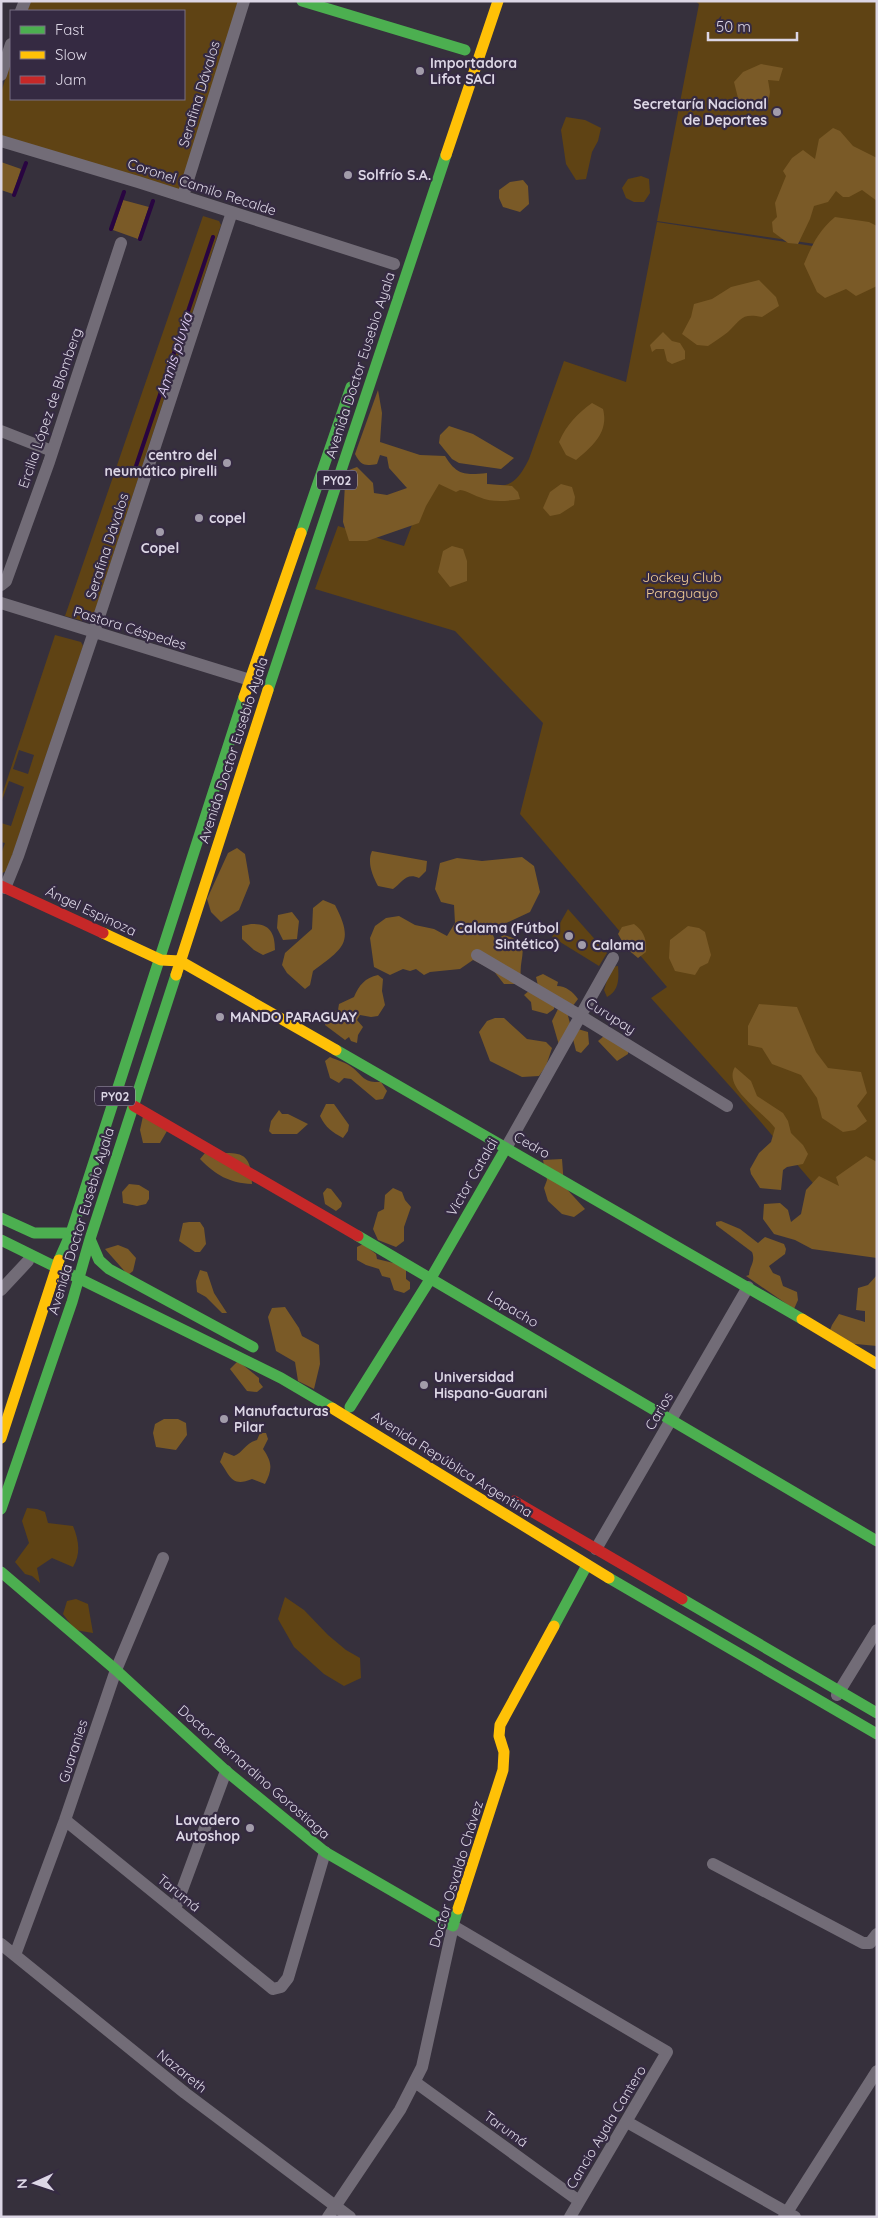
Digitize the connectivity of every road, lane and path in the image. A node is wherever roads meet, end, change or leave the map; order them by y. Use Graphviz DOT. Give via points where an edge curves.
graph roads {
  1 [pos="244,1"];
  2 [pos="302,1"];
  3 [pos="498,1"];
  4 [pos="10,47"];
  5 [pos="465,51"];
  6 [pos="481,54"];
  7 [pos="1,75"];
  8 [pos="1,141"];
  9 [pos="184,196"];
  10 [pos="232,212"];
  11 [pos="120,243"];
  12 [pos="394,264"];
  13 [pos="356,373"];
  14 [pos="1,432"];
  15 [pos="52,451"];
  16 [pos="2,591"];
  17 [pos="94,632"];
  18 [pos="250,680"];
  19 [pos="254,734"];
  20 [pos="3,888"];
  21 [pos="477,955"];
  22 [pos="613,958"];
  23 [pos="170,960"];
  24 [pos="579,1014"];
  25 [pos="134,1106"];
  26 [pos="727,1106"];
  27 [pos="506,1148"];
  28 [pos="1,1218"];
  29 [pos="1,1231"];
  30 [pos="71,1233"];
  31 [pos="90,1239"];
  32 [pos="1,1240"];
  33 [pos="1,1246"];
  34 [pos="34,1269"];
  35 [pos="432,1278"];
  36 [pos="748,1287"];
  37 [pos="1,1290"];
  38 [pos="49,1292"];
  39 [pos="84,1300"];
  40 [pos="263,1353"];
  41 [pos="877,1364"];
  42 [pos="285,1373"];
  43 [pos="297,1383"];
  44 [pos="350,1407"];
  45 [pos="374,1420"];
  46 [pos="671,1421"];
  47 [pos="1,1438"];
  48 [pos="423,1447"];
  49 [pos="415,1458"];
  50 [pos="505,1496"];
  51 [pos="1,1509"];
  52 [pos="877,1541"];
  53 [pos="596,1549"];
  54 [pos="163,1558"];
  55 [pos="587,1565"];
  56 [pos="1,1572"];
  57 [pos="877,1630"];
  58 [pos="116,1670"];
  59 [pos="839,1691"];
  60 [pos="830,1708"];
  61 [pos="877,1713"];
  62 [pos="877,1734"];
  63 [pos="226,1771"];
  64 [pos="66,1820"];
  65 [pos="325,1852"];
  66 [pos="713,1864"];
  67 [pos="175,1909"];
  68 [pos="453,1926"];
  69 [pos="877,1934"];
  70 [pos="1,1944"];
  71 [pos="15,1954"];
  72 [pos="667,2052"];
  73 [pos="877,2071"];
  74 [pos="415,2082"];
  75 [pos="627,2122"];
  76 [pos="579,2201"];
  77 [pos="332,2211"];
  78 [pos="789,2215"];
  79 [pos="350,2217"];
  80 [pos="570,2217"];
  1 -- 9 [label="street, Serafina Dávalos"];
  2 -- 5 [label="main road"];
  3 -- 6 [label="main road, Avenida Doctor Eusebio Ayala / PY02"];
  4 -- 7 [label="street"];
  5 -- 6 [label="street"];
  6 -- 19 [label="main road, Avenida Doctor Eusebio Ayala / PY02"];
  8 -- 9 [label="street, Coronel Camilo Recalde"];
  9 -- 10 [label="street, Coronel Camilo Recalde"];
  10 -- 12 [label="street, Coronel Camilo Recalde"];
  10 -- 17 [label="street, Serafina Dávalos"];
  11 -- 15 [label="street, Ercilia López de Blomberg"];
  13 -- 18 [label="main road, Avenida Doctor Eusebio Ayala / PY02"];
  14 -- 15 [label="street"];
  15 -- 16 [label="street, Ercilia López de Blomberg"];
  16 -- 17 [label="street, Pastora Céspedes"];
  17 -- 18 [label="street, Pastora Céspedes"];
  17 -- 20 [label="street, Serafina Dávalos" via="18,856"];
  18 -- 19 [label="main road" via="258,688 260,697 251,726"];
  18 -- 23 [label="main road, Avenida Doctor Eusebio Ayala / PY02"];
  19 -- 23 [label="main road, Avenida Doctor Eusebio Ayala / PY02"];
  20 -- 23 [label="main road, Ángel Espinoza"];
  21 -- 24 [label="street, Curupay"];
  22 -- 24 [label="street, Victor Cataldi"];
  23 -- 25 [label="main road, Avenida Doctor Eusebio Ayala / PY02"];
  23 -- 27 [label="main road, Cedro"];
  23 -- 30 [label="main road, Avenida Doctor Eusebio Ayala / PY02"];
  24 -- 26 [label="street, Curupay"];
  24 -- 27 [label="street, Victor Cataldi"];
  25 -- 31 [label="main road, Avenida Doctor Eusebio Ayala / PY02"];
  25 -- 35 [label="main road, Lapacho"];
  27 -- 35 [label="main road, Victor Cataldi"];
  27 -- 36 [label="main road, Cedro"];
  28 -- 30 [label="main road" via="34,1233"];
  29 -- 42 [label="main road, Avenida República Argentina"];
  30 -- 38 [label="main road, Avenida Doctor Eusebio Ayala / PY02"];
  31 -- 39 [label="main road, Avenida Doctor Eusebio Ayala / PY02"];
  31 -- 40 [label="main road" via="99,1260 109,1269"];
  32 -- 42 [label="main road, Avenida República Argentina"];
  33 -- 34 [label="main road"];
  34 -- 37 [label="street"];
  34 -- 38 [label="main road"];
  35 -- 44 [label="main road, Victor Cataldi"];
  35 -- 46 [label="main road, Lapacho"];
  36 -- 41 [label="main road, Cedro"];
  36 -- 46 [label="street, Carios"];
  38 -- 47 [label="main road, Avenida Doctor Eusebio Ayala / PY02"];
  39 -- 43 [label="main road" via="125,1310 281,1386"];
  39 -- 51 [label="main road, Avenida Doctor Eusebio Ayala / PY02"];
  42 -- 43 [label="main road, Avenida República Argentina"];
  43 -- 44 [label="main road, Avenida República Argentina"];
  43 -- 49 [label="main road, Avenida República Argentina"];
  44 -- 45 [label="main road, Avenida República Argentina"];
  46 -- 52 [label="main road, Lapacho"];
  46 -- 53 [label="street, Carios"];
  48 -- 49 [label="main road"];
  49 -- 55 [label="main road, Avenida República Argentina"];
  50 -- 53 [label="main road, Avenida República Argentina"];
  53 -- 59 [label="main road, Avenida República Argentina"];
  54 -- 58 [label="street, Guaranies"];
  55 -- 60 [label="main road, Avenida República Argentina"];
  55 -- 68 [label="main road, Doctor Osvaldo Chávez" via="500,1725 503,1770"];
  56 -- 58 [label="main road, Doctor Bernardino Gorostiaga"];
  57 -- 59 [label="street"];
  58 -- 63 [label="main road, Doctor Bernardino Gorostiaga"];
  58 -- 64 [label="street, Guaranies"];
  59 -- 60 [label="street"];
  59 -- 61 [label="main road, Avenida República Argentina"];
  60 -- 62 [label="main road, Avenida República Argentina"];
  63 -- 65 [label="main road, Doctor Bernardino Gorostiaga"];
  63 -- 67 [label="street"];
  64 -- 67 [label="street, Tarumá"];
  64 -- 71 [label="street, Guaranies"];
  65 -- 67 [label="street, Tarumá" via="288,1978 281,1987 272,1989"];
  65 -- 68 [label="main road, Doctor Bernardino Gorostiaga"];
  66 -- 69 [label="street" via="863,1943 870,1943"];
  68 -- 72 [label="street, Doctor Bernardino Gorostiaga"];
  68 -- 74 [label="street, Doctor Osvaldo Chávez" via="427,2051"];
  70 -- 71 [label="street, Nazareth"];
  71 -- 77 [label="street, Nazareth"];
  72 -- 75 [label="street, Cancio Ayala Cantero"];
  73 -- 78 [label="street"];
  74 -- 76 [label="street, Tarumá"];
  74 -- 77 [label="street, Doctor Osvaldo Chávez" via="400,2110"];
  75 -- 76 [label="street, Cancio Ayala Cantero"];
  75 -- 78 [label="street"];
  76 -- 80 [label="street, Cancio Ayala Cantero"];
  77 -- 79 [label="street, Nazareth"];
}
